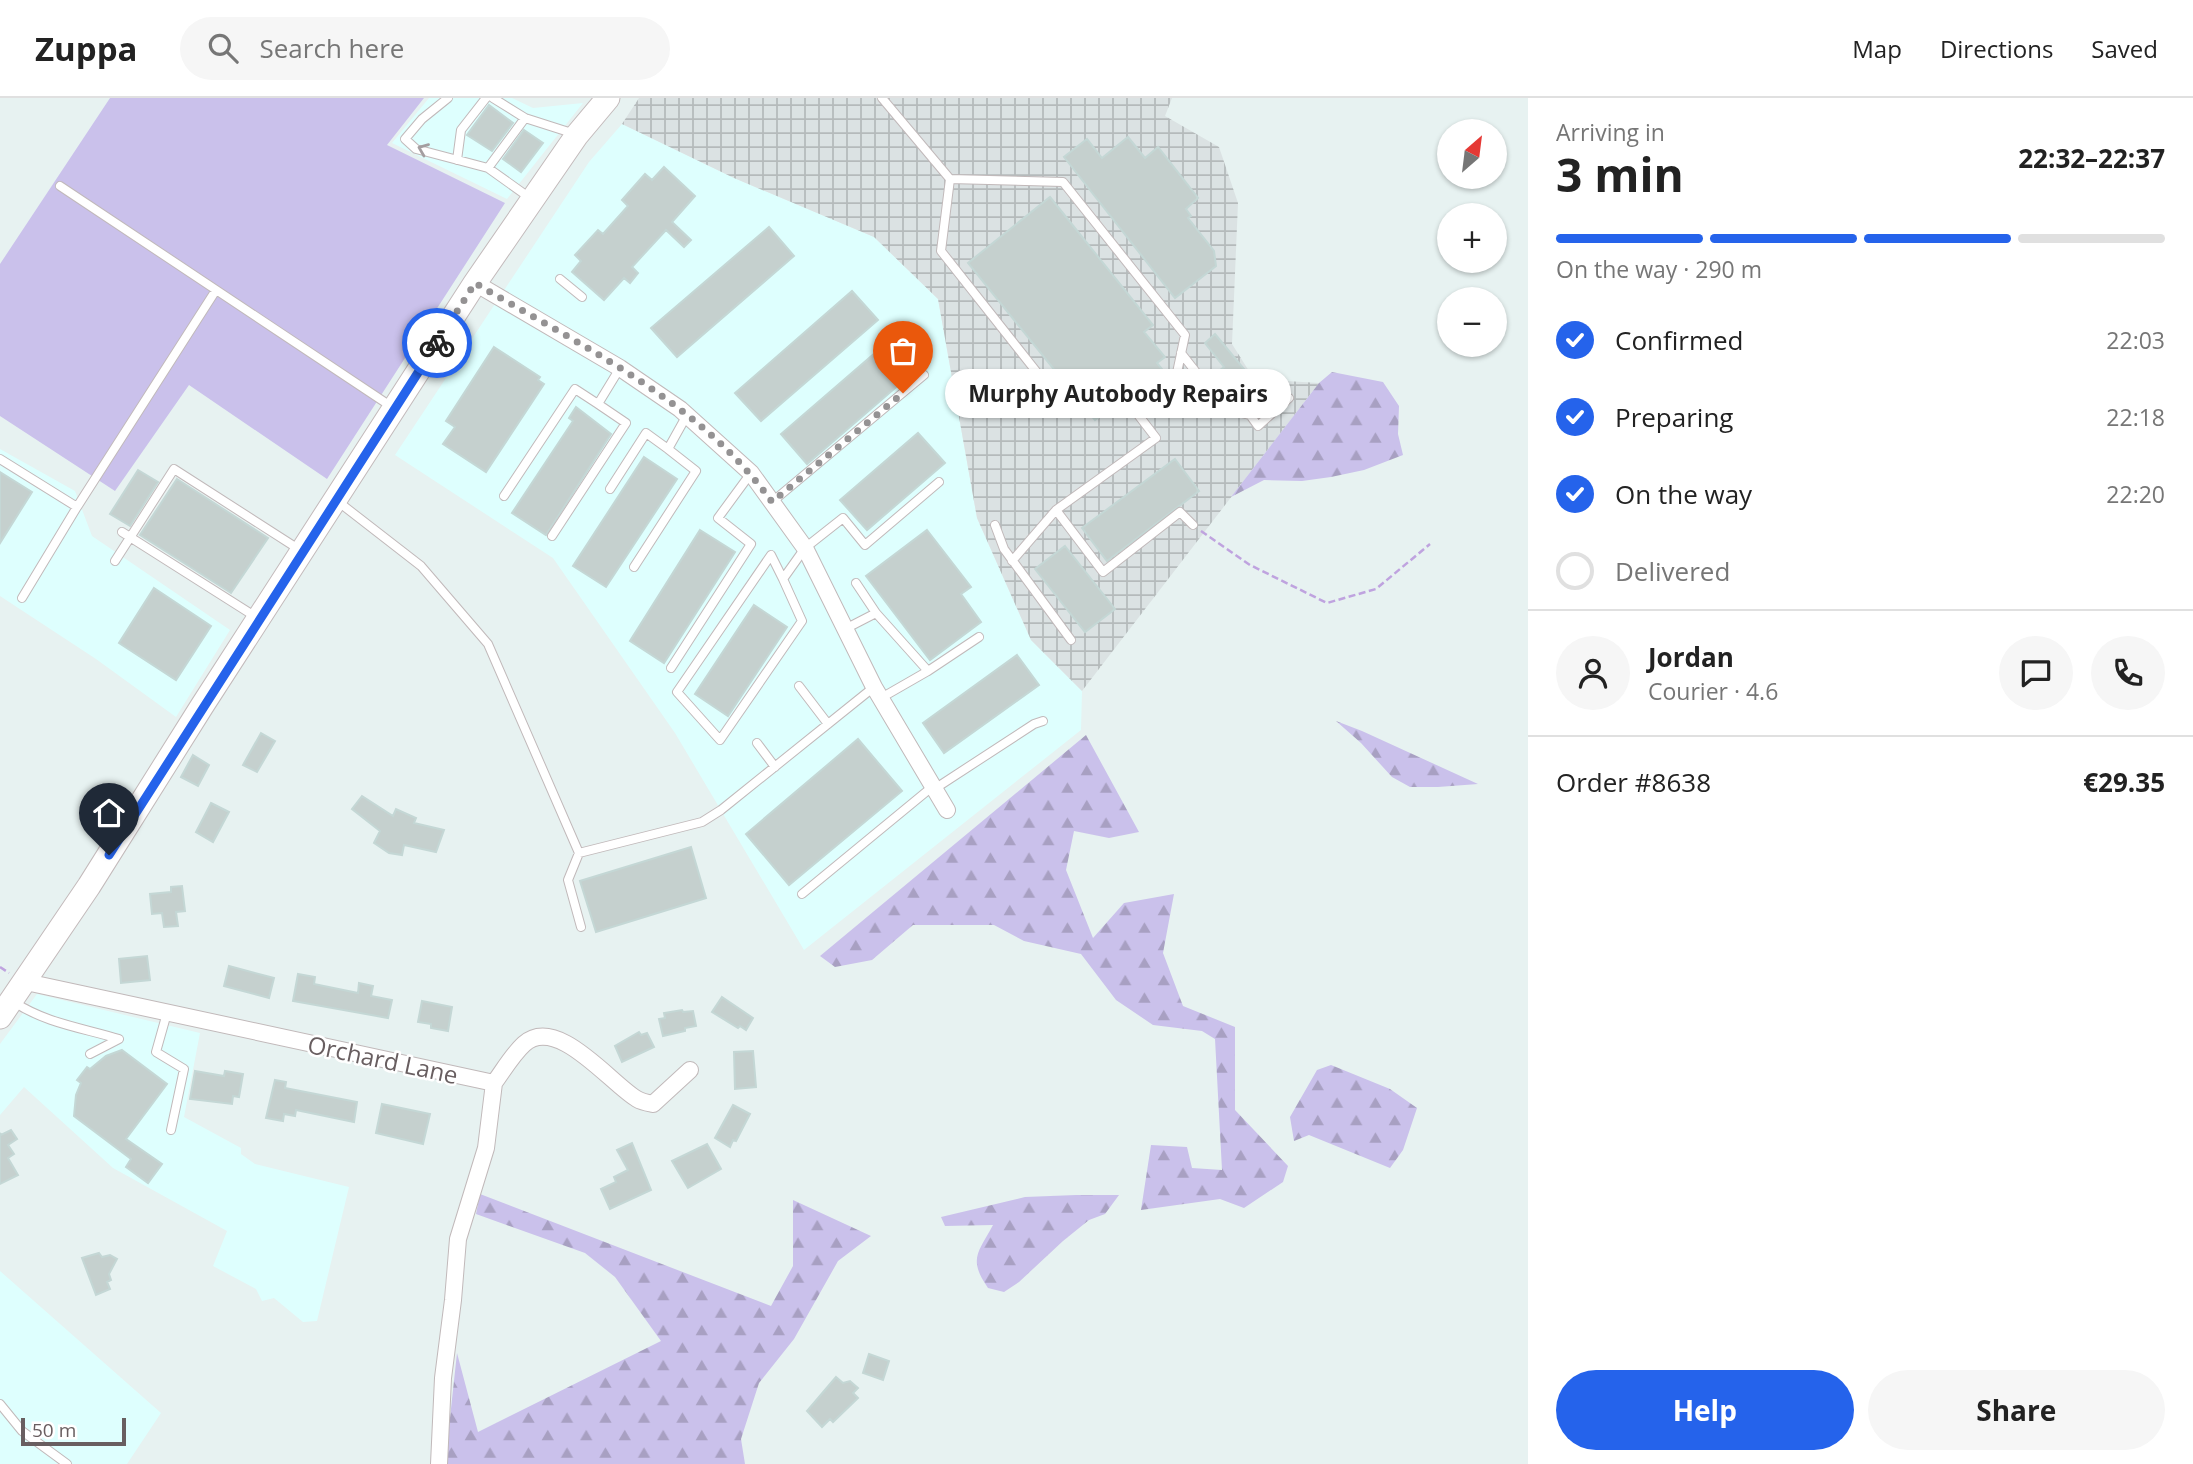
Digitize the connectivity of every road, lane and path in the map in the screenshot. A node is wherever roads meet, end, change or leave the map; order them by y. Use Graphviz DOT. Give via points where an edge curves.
graph roads {
  1 [pos="448,98"];
  2 [pos="486,98"];
  3 [pos="493,98"];
  4 [pos="608,98"];
  5 [pos="881,98"];
  6 [pos="525,118"];
  7 [pos="577,135"];
  8 [pos="457,160"];
  9 [pos="488,168"];
  10 [pos="950,179"];
  11 [pos="60,186"];
  12 [pos="532,200"];
  13 [pos="560,279"];
  14 [pos="475,283"];
  15 [pos="216,290"];
  16 [pos="582,297"];
  17 [pos="1181,352"];
  18 [pos="620,368"];
  19 [pos="924,375"];
  20 [pos="1289,398"];
  21 [pos="598,404"];
  22 [pos="1062,404"];
  23 [pos="395,408"];
  24 [pos="687,415"];
  25 [pos="668,449"];
  26 [pos="0,459"];
  27 [pos="751,472"];
  28 [pos="939,482"];
  29 [pos="610,489"];
  30 [pos="504,496"];
  31 [pos="336,500"];
  32 [pos="772,502"];
  33 [pos="77,507"];
  34 [pos="1056,510"];
  35 [pos="995,525"];
  36 [pos="1193,525"];
  37 [pos="126,535"];
  38 [pos="552,536"];
  39 [pos="1430,544"];
  40 [pos="805,548"];
  41 [pos="303,551"];
  42 [pos="115,561"];
  43 [pos="1012,561"];
  44 [pos="634,567"];
  45 [pos="783,579"];
  46 [pos="856,583"];
  47 [pos="22,598"];
  48 [pos="876,613"];
  49 [pos="259,619"];
  50 [pos="845,629"];
  51 [pos="979,637"];
  52 [pos="1071,640"];
  53 [pos="671,668"];
  54 [pos="928,671"];
  55 [pos="799,686"];
  56 [pos="878,693"];
  57 [pos="1043,720"];
  58 [pos="828,724"];
  59 [pos="757,743"];
  60 [pos="775,767"];
  61 [pos="932,787"];
  62 [pos="947,810"];
  63 [pos="579,853"];
  64 [pos="802,894"];
  65 [pos="581,927"];
  66 [pos="13,1000"];
  67 [pos="167,1013"];
  68 [pos="90,1054"];
  69 [pos="690,1070"];
  70 [pos="494,1083"];
  71 [pos="171,1130"];
  72 [pos="0,1404"];
  73 [pos="67,1464"];
  74 [pos="439,1464"];
  8 -- 1 [label="lane, one-way" via="416,149 405,139"];
  2 -- 8 [label="lane" via="461,130"];
  3 -- 6 [label="lane"];
  4 -- 7 [label="main road"];
  5 -- 10 [label="lane"];
  6 -- 7 [label="lane"];
  6 -- 9 [label="lane"];
  7 -- 12 [label="main road"];
  8 -- 9 [label="lane"];
  9 -- 12 [label="lane"];
  10 -- 17 [label="lane" via="1063,182 1185,335"];
  10 -- 22 [label="lane" via="941,251"];
  11 -- 15 [label="lane"];
  12 -- 14 [label="main road"];
  13 -- 16 [label="lane"];
  14 -- 18 [label="street"];
  14 -- 23 [label="main road"];
  15 -- 23 [label="lane"];
  15 -- 33 [label="lane"];
  17 -- 20 [label="lane" via="1225,409 1250,415 1258,426"];
  17 -- 34 [label="lane" via="1175,382 1136,412 1156,438"];
  18 -- 21 [label="lane"];
  18 -- 24 [label="street"];
  19 -- 32 [label="lane"];
  21 -- 30 [label="lane" via="575,389"];
  21 -- 38 [label="lane" via="626,423"];
  23 -- 31 [label="main road"];
  24 -- 25 [label="lane"];
  24 -- 27 [label="street"];
  25 -- 29 [label="lane" via="646,433"];
  25 -- 44 [label="lane" via="696,471"];
  26 -- 33 [label="lane"];
  27 -- 32 [label="street"];
  27 -- 53 [label="lane" via="718,518 751,544"];
  28 -- 40 [label="lane" via="865,545 843,518"];
  31 -- 41 [label="main road"];
  31 -- 63 [label="lane" via="421,566 488,644"];
  32 -- 40 [label="street"];
  33 -- 47 [label="lane"];
  34 -- 36 [label="lane" via="1103,572 1180,512"];
  34 -- 43 [label="lane"];
  35 -- 43 [label="lane"];
  36 -- 39 [label="path" via="1250,565 1327,603 1376,589"];
  37 -- 41 [label="lane" via="174,470"];
  37 -- 42 [label="lane"];
  37 -- 49 [label="lane"];
  40 -- 45 [label="lane"];
  40 -- 50 [label="street"];
  41 -- 49 [label="main road"];
  43 -- 52 [label="lane"];
  45 -- 45 [label="lane" via="771,555 677,692 720,740 802,621"];
  46 -- 48 [label="lane"];
  48 -- 50 [label="lane"];
  48 -- 54 [label="lane"];
  49 -- 66 [label="main road"];
  50 -- 56 [label="street"];
  51 -- 54 [label="lane"];
  54 -- 56 [label="lane"];
  55 -- 58 [label="lane"];
  56 -- 58 [label="lane"];
  56 -- 61 [label="street"];
  57 -- 61 [label="lane"];
  58 -- 60 [label="lane"];
  59 -- 60 [label="lane"];
  60 -- 63 [label="lane" via="702,822"];
  61 -- 62 [label="street"];
  61 -- 64 [label="lane"];
  63 -- 65 [label="lane" via="568,880"];
  66 -- 67 [label="street, Orchard Lane"];
  66 -- 68 [label="lane" via="30,1013 119,1039"];
  67 -- 70 [label="street, Orchard Lane"];
  67 -- 71 [label="lane" via="156,1052 184,1069"];
  69 -- 70 [label="street" via="653,1104 639,1101 558,1039 542,1037 525,1042"];
  70 -- 74 [label="street" via="486,1148 458,1239"];
  72 -- 73 [label="lane" via="22,1431"];
}
